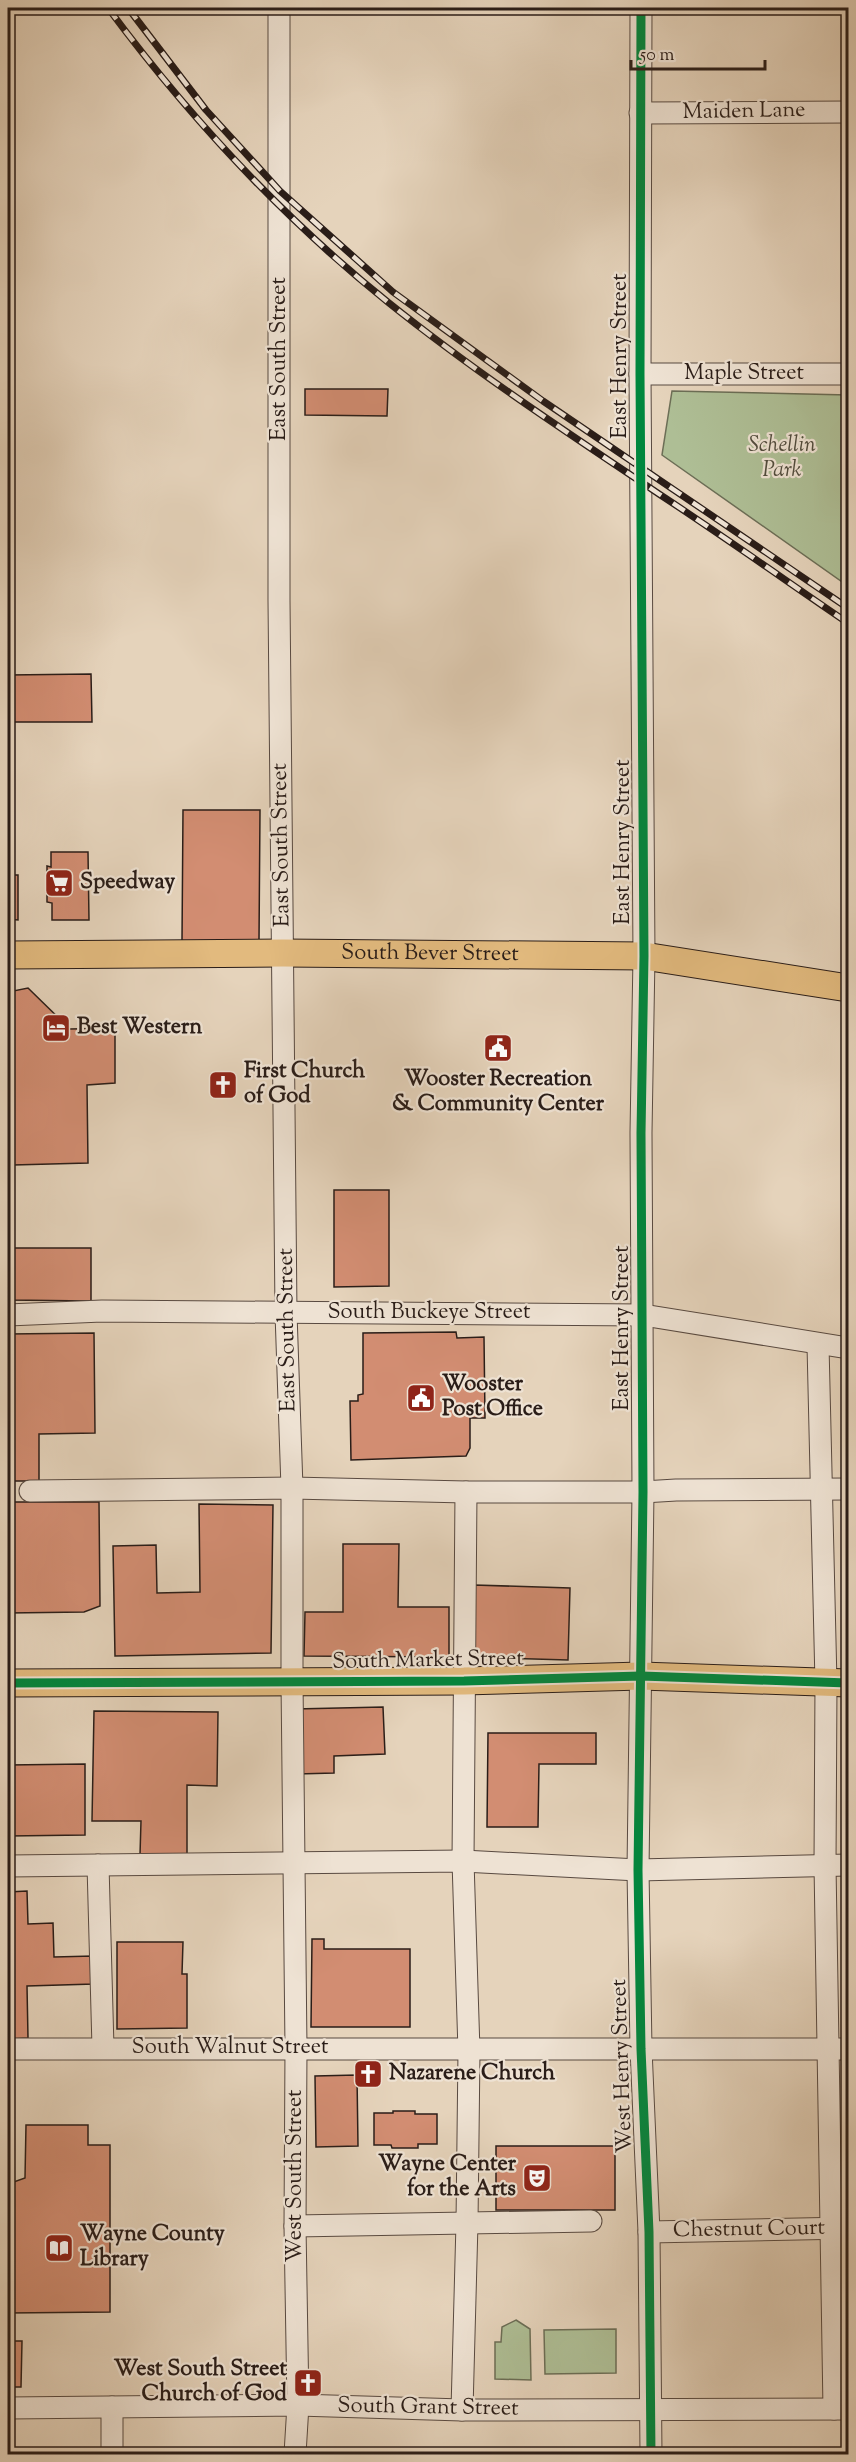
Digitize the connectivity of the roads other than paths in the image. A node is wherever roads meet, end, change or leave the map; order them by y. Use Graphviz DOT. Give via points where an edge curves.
graph roads {
  1 [pos="279,8"];
  2 [pos="641,8"];
  3 [pos="849,112"];
  4 [pos="640,113"];
  5 [pos="640,374"];
  6 [pos="849,374"];
  7 [pos="283,953"];
  8 [pos="8,956"];
  9 [pos="644,956"];
  10 [pos="849,988"];
  11 [pos="286,1313"];
  12 [pos="8,1315"];
  13 [pos="643,1315"];
  14 [pos="818,1345"];
  15 [pos="849,1348"];
  16 [pos="292,1488"];
  17 [pos="821,1489"];
  18 [pos="849,1489"];
  19 [pos="30,1491"];
  20 [pos="466,1492"];
  21 [pos="643,1492"];
  22 [pos="641,1676"];
  23 [pos="464,1681"];
  24 [pos="292,1682"];
  25 [pos="8,1683"];
  26 [pos="837,1683"];
  27 [pos="463,1861"];
  28 [pos="294,1862"];
  29 [pos="98,1865"];
  30 [pos="825,1865"];
  31 [pos="849,1865"];
  32 [pos="8,1866"];
  33 [pos="638,1870"];
  34 [pos="103,2048"];
  35 [pos="296,2048"];
  36 [pos="8,2049"];
  37 [pos="640,2049"];
  38 [pos="838,2049"];
  39 [pos="469,2050"];
  40 [pos="591,2221"];
  41 [pos="467,2223"];
  42 [pos="295,2226"];
  43 [pos="840,2229"];
  44 [pos="649,2232"];
  45 [pos="298,2405"];
  46 [pos="112,2407"];
  47 [pos="8,2408"];
  48 [pos="841,2409"];
  49 [pos="462,2410"];
  50 [pos="650,2410"];
  51 [pos="112,2454"];
  52 [pos="296,2454"];
  53 [pos="651,2454"];
  1 -- 7 [label="street, East South Street"];
  2 -- 4 [label="street, East Henry Street"];
  3 -- 4 [label="street, Maiden Lane"];
  4 -- 5 [label="street, East Henry Street"];
  5 -- 6 [label="street, Maple Street"];
  5 -- 9 [label="street, East Henry Street"];
  7 -- 8 [label="main road, South Bever Street"];
  7 -- 9 [label="main road, South Bever Street"];
  7 -- 11 [label="street, East South Street"];
  9 -- 10 [label="main road, South Bever Street"];
  9 -- 13 [label="street, East Henry Street"];
  11 -- 12 [label="street, South Buckeye Street" via="102,1311"];
  11 -- 13 [label="street, South Buckeye Street"];
  11 -- 16 [label="street, East South Street"];
  13 -- 14 [label="street, South Buckeye Street"];
  13 -- 21 [label="street, East Henry Street"];
  14 -- 15 [label="street, South Buckeye Street"];
  14 -- 17 [label="street"];
  16 -- 19 [label="street"];
  16 -- 20 [label="street"];
  16 -- 24 [label="street, East South Street"];
  17 -- 18 [label="street"];
  17 -- 21 [label="street"];
  17 -- 26 [label="street"];
  20 -- 21 [label="street"];
  20 -- 23 [label="street"];
  21 -- 22 [label="street, East Henry Street"];
  22 -- 23 [label="main road, South Market Street"];
  22 -- 26 [label="main road, South Market Street"];
  22 -- 33 [label="street, West Henry Street"];
  23 -- 24 [label="main road, South Market Street"];
  23 -- 27 [label="street"];
  24 -- 25 [label="main road, South Market Street"];
  24 -- 28 [label="street, West South Street"];
  26 -- 30 [label="street"];
  27 -- 28 [label="street"];
  27 -- 33 [label="street"];
  27 -- 39 [label="street"];
  28 -- 29 [label="street"];
  28 -- 35 [label="street, West South Street"];
  29 -- 32 [label="street"];
  29 -- 34 [label="street"];
  30 -- 31 [label="street"];
  30 -- 33 [label="street"];
  30 -- 38 [label="street"];
  33 -- 37 [label="street, West Henry Street"];
  34 -- 35 [label="street, South Walnut Street"];
  34 -- 36 [label="street, South Walnut Street"];
  35 -- 39 [label="street, South Walnut Street"];
  35 -- 42 [label="street, West South Street"];
  37 -- 38 [label="street, South Walnut Street"];
  37 -- 39 [label="street, South Walnut Street"];
  37 -- 44 [label="street, West Henry Street"];
  38 -- 43 [label="street"];
  39 -- 41 [label="street"];
  40 -- 41 [label="street"];
  41 -- 42 [label="street"];
  41 -- 49 [label="street"];
  42 -- 45 [label="street, West South Street"];
  43 -- 44 [label="street, Chestnut Court"];
  43 -- 48 [label="street"];
  44 -- 50 [label="street, West Henry Street"];
  45 -- 46 [label="street, South Grant Street"];
  45 -- 49 [label="street, South Grant Street"];
  45 -- 52 [label="street, West South Street"];
  46 -- 47 [label="street, South Grant Street"];
  46 -- 51 [label="street"];
  48 -- 50 [label="street, South Grant Street"];
  49 -- 50 [label="street, South Grant Street"];
  50 -- 53 [label="street, West Henry Street"];
}
